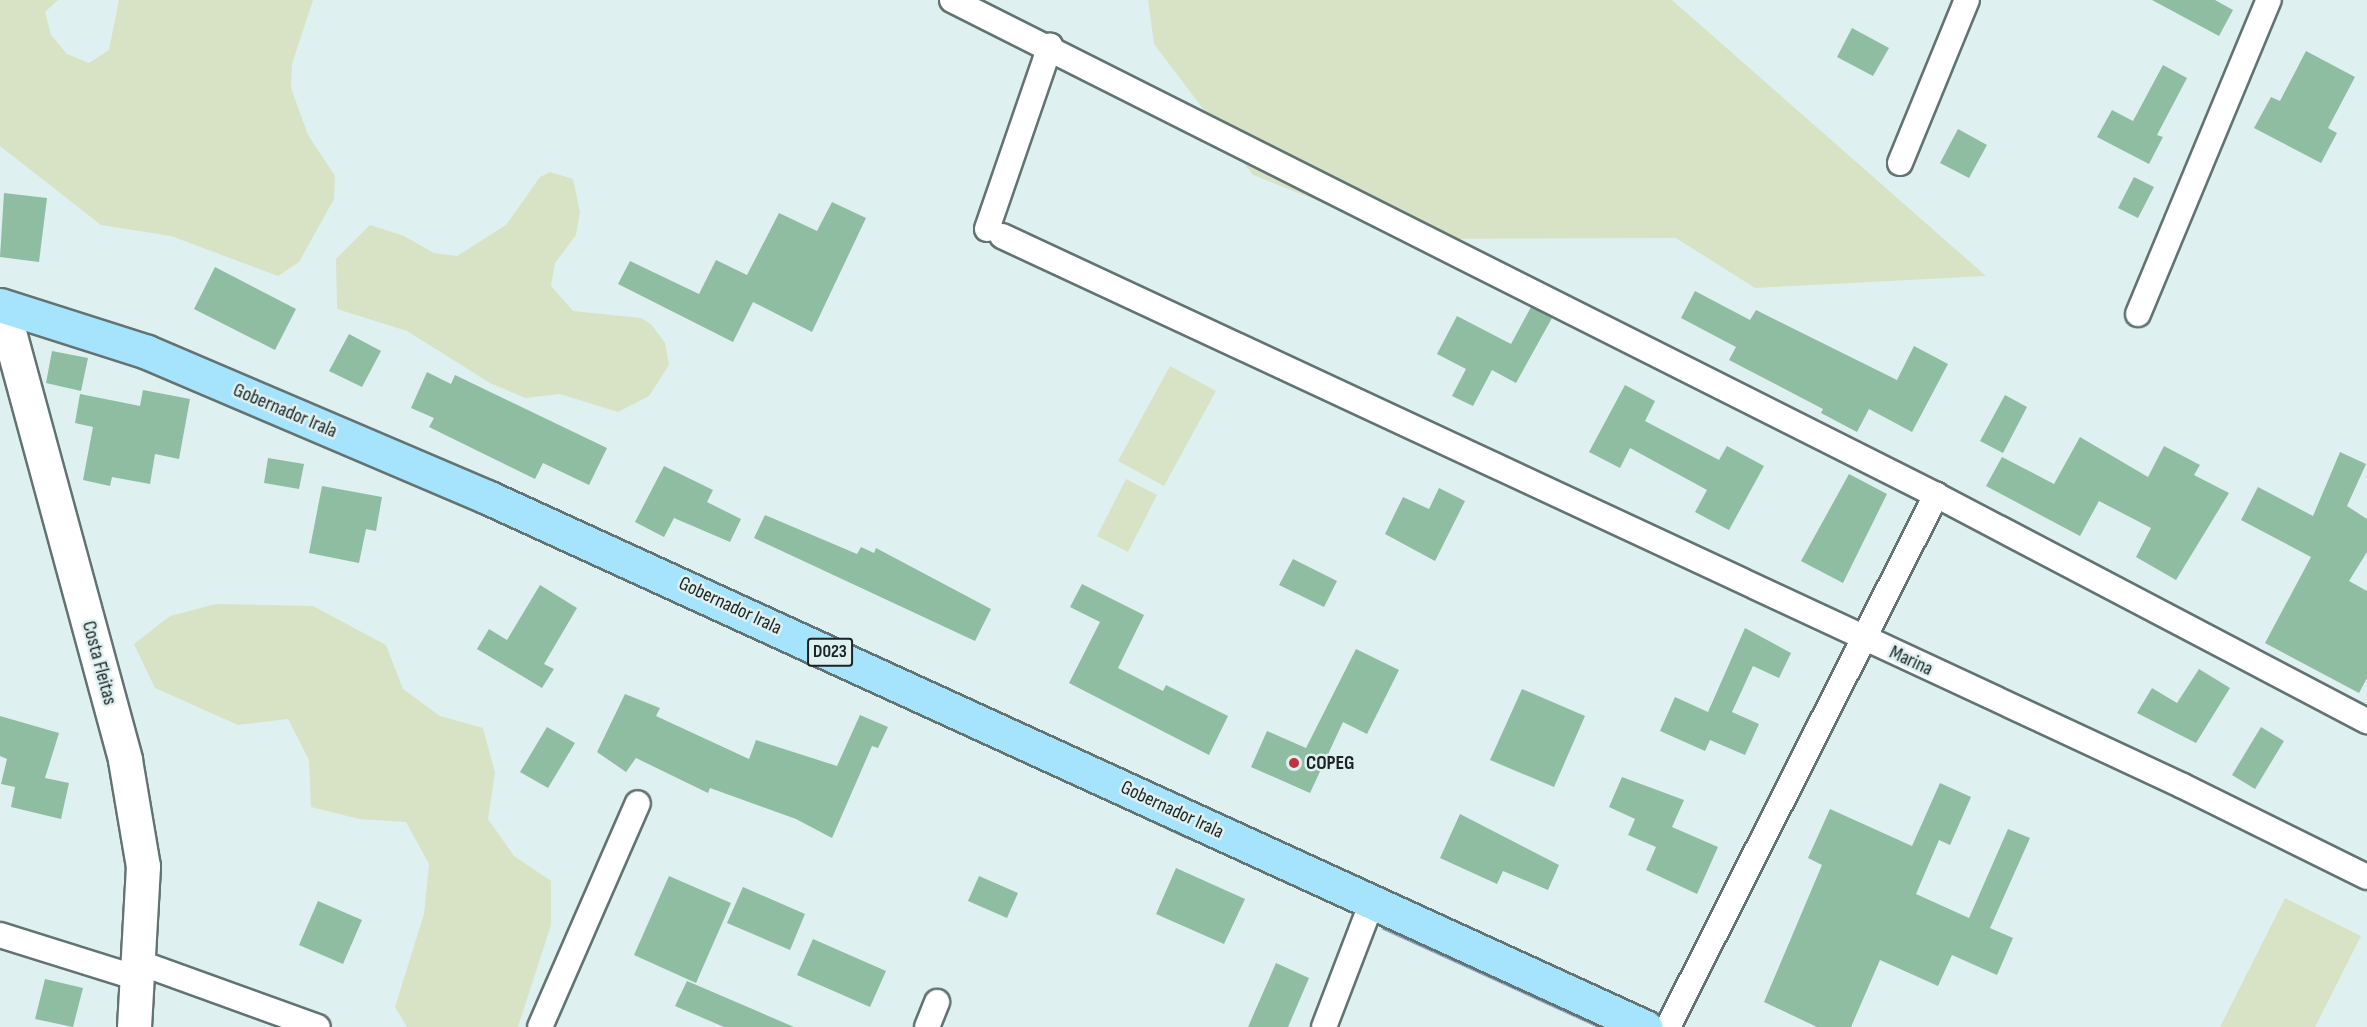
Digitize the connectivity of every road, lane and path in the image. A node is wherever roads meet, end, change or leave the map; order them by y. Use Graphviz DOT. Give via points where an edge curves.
graph roads {
  1 [pos="952,0"];
  2 [pos="1967,0"];
  3 [pos="2270,0"];
  4 [pos="1050,46"];
  5 [pos="1900,163"];
  6 [pos="1,305"];
  7 [pos="2138,314"];
  8 [pos="1936,495"];
  9 [pos="1865,639"];
  10 [pos="2367,721"];
  11 [pos="638,803"];
  12 [pos="2367,877"];
  13 [pos="1372,902"];
  14 [pos="0,935"];
  15 [pos="137,970"];
  16 [pos="937,1002"];
  17 [pos="134,1027"];
  18 [pos="318,1027"];
  19 [pos="540,1027"];
  20 [pos="927,1027"];
  21 [pos="1324,1027"];
  22 [pos="1645,1027"];
  23 [pos="1668,1027"];
  1 -- 4 [label="street"];
  2 -- 5 [label="street"];
  3 -- 7 [label="street"];
  4 -- 8 [label="street"];
  4 -- 9 [label="street, Marina" via="995,232"];
  6 -- 13 [label="main road, Gobernador Irala / D023" via="147,352 488,497"];
  6 -- 15 [label="main road, Costa Fleitas" via="125,760 143,866"];
  8 -- 9 [label="street"];
  8 -- 10 [label="street"];
  9 -- 12 [label="street, Marina" via="2183,786"];
  9 -- 23 [label="street"];
  11 -- 19 [label="street"];
  13 -- 21 [label="street"];
  13 -- 22 [label="main road, Gobernador Irala / D023"];
  14 -- 15 [label="street"];
  15 -- 17 [label="main road, Costa Fleitas"];
  15 -- 18 [label="street"];
  16 -- 20 [label="street"];
}
